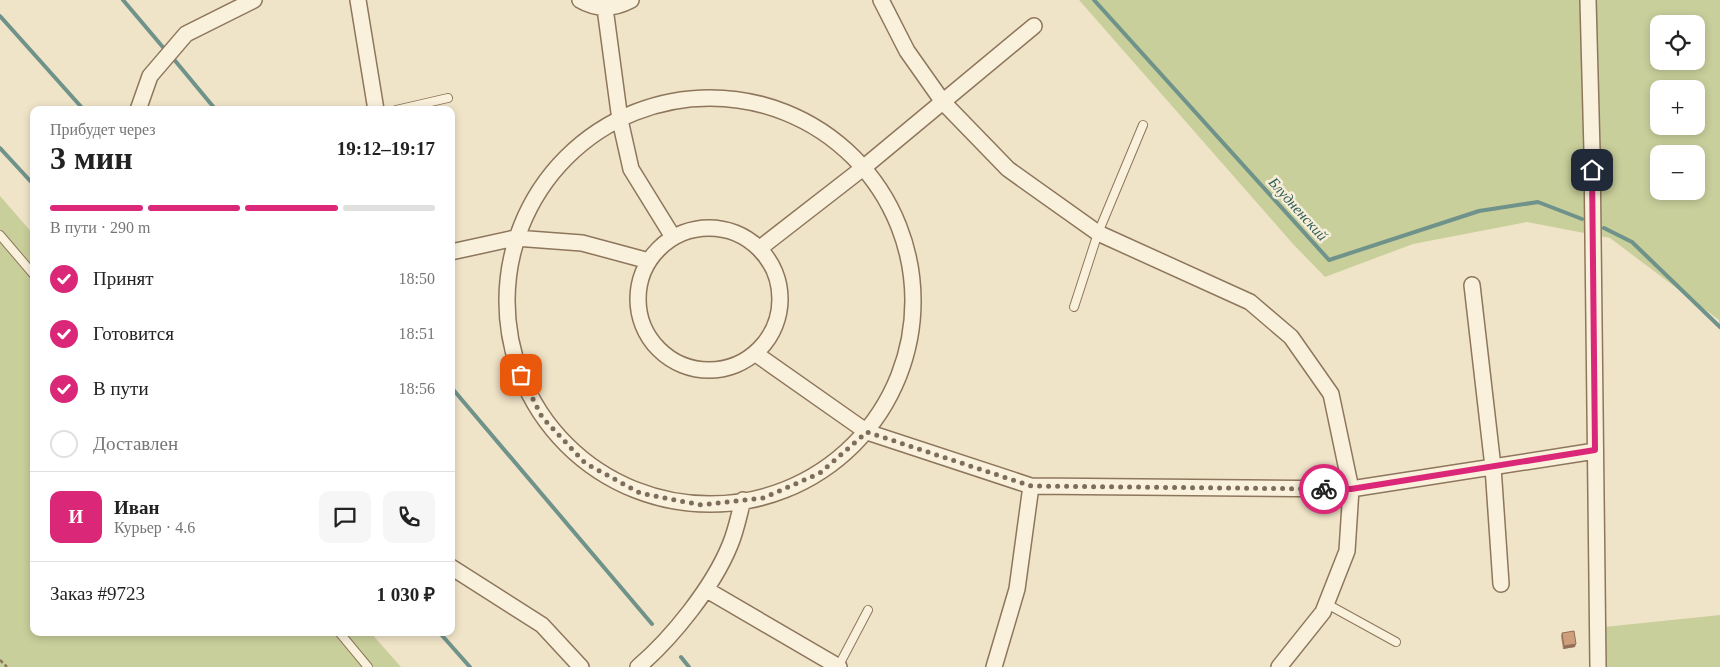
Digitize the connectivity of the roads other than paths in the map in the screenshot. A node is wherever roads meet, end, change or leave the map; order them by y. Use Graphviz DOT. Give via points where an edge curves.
graph roads {
  1 [pos="254,0"];
  2 [pos="358,0"];
  3 [pos="580,0"];
  4 [pos="631,0"];
  5 [pos="881,0"];
  6 [pos="1588,0"];
  7 [pos="605,8"];
  8 [pos="1034,26"];
  9 [pos="448,98"];
  10 [pos="943,102"];
  11 [pos="139,106"];
  12 [pos="375,106"];
  13 [pos="413,106"];
  14 [pos="620,120"];
  15 [pos="1143,125"];
  16 [pos="863,168"];
  17 [pos="1098,234"];
  18 [pos="0,235"];
  19 [pos="673,237"];
  20 [pos="515,238"];
  21 [pos="760,248"];
  22 [pos="455,251"];
  23 [pos="649,261"];
  24 [pos="30,270"];
  25 [pos="1472,285"];
  26 [pos="1074,307"];
  27 [pos="756,354"];
  28 [pos="867,432"];
  29 [pos="1595,450"];
  30 [pos="1493,467"];
  31 [pos="1031,486"];
  32 [pos="1351,489"];
  33 [pos="742,500"];
  34 [pos="455,570"];
  35 [pos="1501,584"];
  36 [pos="707,590"];
  37 [pos="1327,604"];
  38 [pos="868,610"];
  39 [pos="342,636"];
  40 [pos="1396,642"];
  41 [pos="368,667"];
  42 [pos="581,667"];
  43 [pos="638,667"];
  44 [pos="838,667"];
  45 [pos="994,667"];
  46 [pos="1279,667"];
  47 [pos="1598,667"];
  1 -- 11 [label="street" via="186,34 150,76"];
  2 -- 12 [label="street"];
  3 -- 7 [label="street"];
  4 -- 7 [label="street"];
  5 -- 10 [label="street" via="908,51"];
  6 -- 29 [label="street"];
  7 -- 14 [label="street"];
  8 -- 10 [label="street"];
  9 -- 13 [label="lane"];
  10 -- 16 [label="street"];
  10 -- 17 [label="street" via="1008,169"];
  14 -- 16 [label="street" via="650,105 715,96 779,108 836,140"];
  14 -- 19 [label="street" via="630,169"];
  14 -- 20 [label="street" via="591,134 545,180"];
  15 -- 17 [label="lane"];
  16 -- 21 [label="street"];
  16 -- 28 [label="street" via="881,188 908,247 915,312 901,376"];
  17 -- 26 [label="lane"];
  17 -- 32 [label="street" via="1250,302 1291,337 1331,394"];
  18 -- 24 [label="lane"];
  19 -- 21 [label="street" via="695,228 719,228 741,234"];
  19 -- 23 [label="street"];
  20 -- 22 [label="street"];
  20 -- 23 [label="street" via="582,243"];
  20 -- 33 [label="street" via="505,300 514,361 542,417 585,463 640,493 701,505"];
  21 -- 27 [label="street" via="774,267 781,290 780,313 771,336"];
  23 -- 27 [label="street" via="642,272 638,296 640,319 651,340 668,357 689,368 712,371 736,366"];
  25 -- 30 [label="street"];
  27 -- 28 [label="street"];
  28 -- 31 [label="street"];
  28 -- 33 [label="street" via="820,473 763,498"];
  29 -- 30 [label="street"];
  29 -- 47 [label="street"];
  30 -- 32 [label="street"];
  30 -- 35 [label="street"];
  31 -- 32 [label="street"];
  31 -- 45 [label="street" via="1017,589"];
  32 -- 37 [label="street" via="1347,552"];
  33 -- 36 [label="street" via="730,545"];
  34 -- 42 [label="street" via="542,625"];
  36 -- 43 [label="street" via="654,653"];
  36 -- 44 [label="street"];
  37 -- 40 [label="lane"];
  37 -- 46 [label="street"];
  38 -- 44 [label="lane"];
  39 -- 41 [label="lane"];
}
